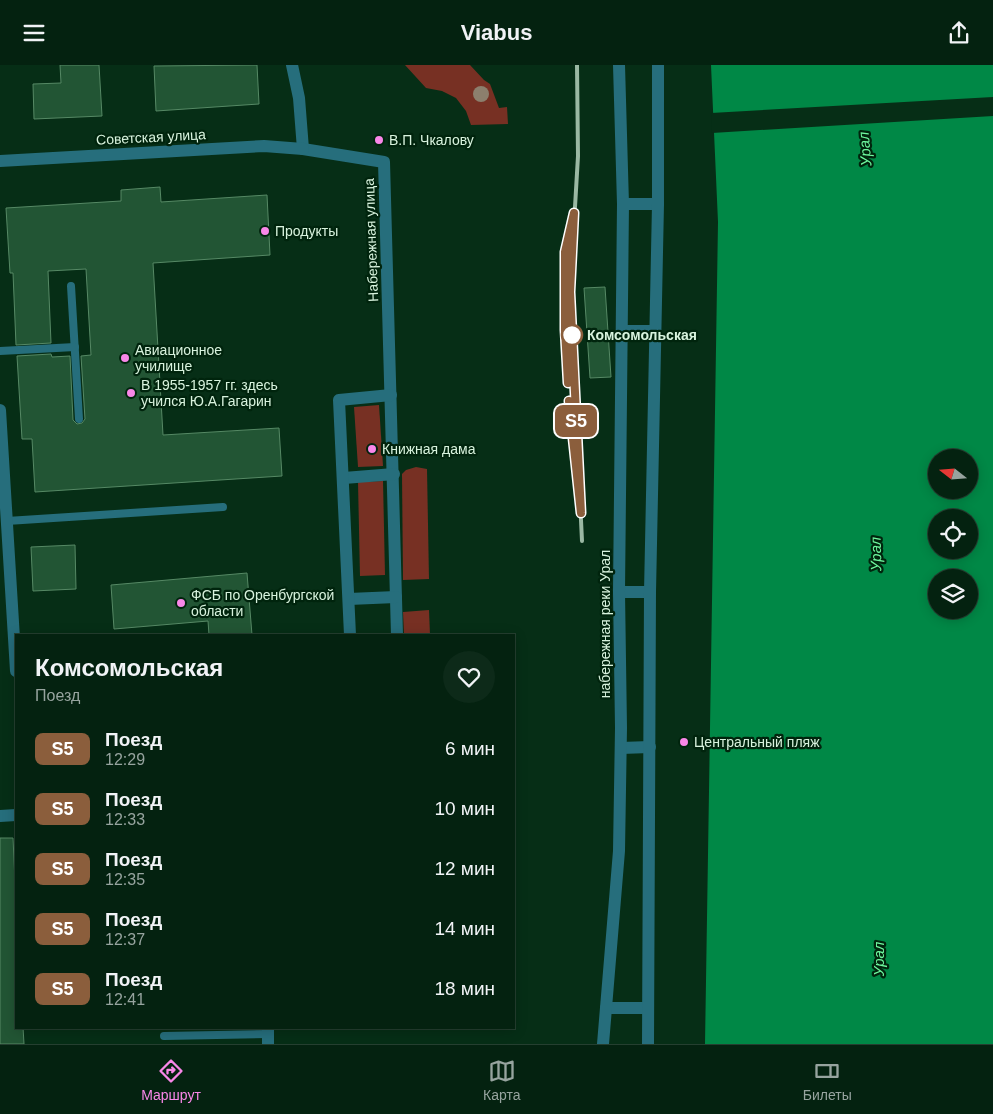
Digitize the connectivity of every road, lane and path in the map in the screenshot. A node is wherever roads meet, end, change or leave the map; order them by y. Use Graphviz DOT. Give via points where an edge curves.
graph roads {
  1 [pos="292,65"];
  2 [pos="619,65"];
  3 [pos="658,65"];
  4 [pos="303,149"];
  5 [pos="0,161"];
  6 [pos="623,204"];
  7 [pos="658,204"];
  8 [pos="71,286"];
  9 [pos="622,331"];
  10 [pos="655,331"];
  11 [pos="75,347"];
  12 [pos="0,351"];
  13 [pos="390,395"];
  14 [pos="0,410"];
  15 [pos="79,419"];
  16 [pos="394,474"];
  17 [pos="344,478"];
  18 [pos="223,507"];
  19 [pos="7,521"];
  20 [pos="619,592"];
  21 [pos="650,592"];
  22 [pos="396,597"];
  23 [pos="349,599"];
  24 [pos="350,634"];
  25 [pos="398,634"];
  26 [pos="15,654"];
  27 [pos="650,747"];
  28 [pos="620,748"];
  29 [pos="15,815"];
  30 [pos="0,816"];
  31 [pos="606,1008"];
  32 [pos="648,1008"];
  33 [pos="268,1035"];
  34 [pos="164,1036"];
  35 [pos="603,1044"];
  36 [pos="648,1044"];
  1 -- 4 [label="street" via="299,98"];
  2 -- 6 [label="street, набережная реки Урал"];
  3 -- 7 [label="street"];
  4 -- 5 [label="street, Советская улица" via="264,146"];
  4 -- 13 [label="street, Набережная улица" via="384,162"];
  6 -- 7 [label="street"];
  6 -- 9 [label="street, набережная реки Урал"];
  7 -- 10 [label="street"];
  8 -- 11 [label="lane"];
  9 -- 10 [label="street"];
  9 -- 20 [label="street, набережная реки Урал"];
  10 -- 21 [label="street"];
  11 -- 12 [label="lane"];
  11 -- 15 [label="lane"];
  13 -- 16 [label="street, Набережная улица"];
  13 -- 17 [label="street" via="339,400"];
  14 -- 19 [label="street"];
  16 -- 17 [label="street"];
  16 -- 22 [label="street, Набережная улица"];
  17 -- 23 [label="street"];
  18 -- 19 [label="lane"];
  19 -- 26 [label="street"];
  20 -- 21 [label="street"];
  20 -- 28 [label="street, набережная реки Урал"];
  21 -- 27 [label="street"];
  22 -- 23 [label="street"];
  22 -- 25 [label="street, Набережная улица"];
  23 -- 24 [label="street"];
  27 -- 28 [label="street"];
  27 -- 32 [label="street"];
  28 -- 31 [label="street, набережная реки Урал" via="619,851"];
  29 -- 30 [label="street"];
  31 -- 32 [label="street"];
  31 -- 35 [label="street, набережная реки Урал"];
  32 -- 36 [label="street"];
  33 -- 34 [label="lane"];
}
